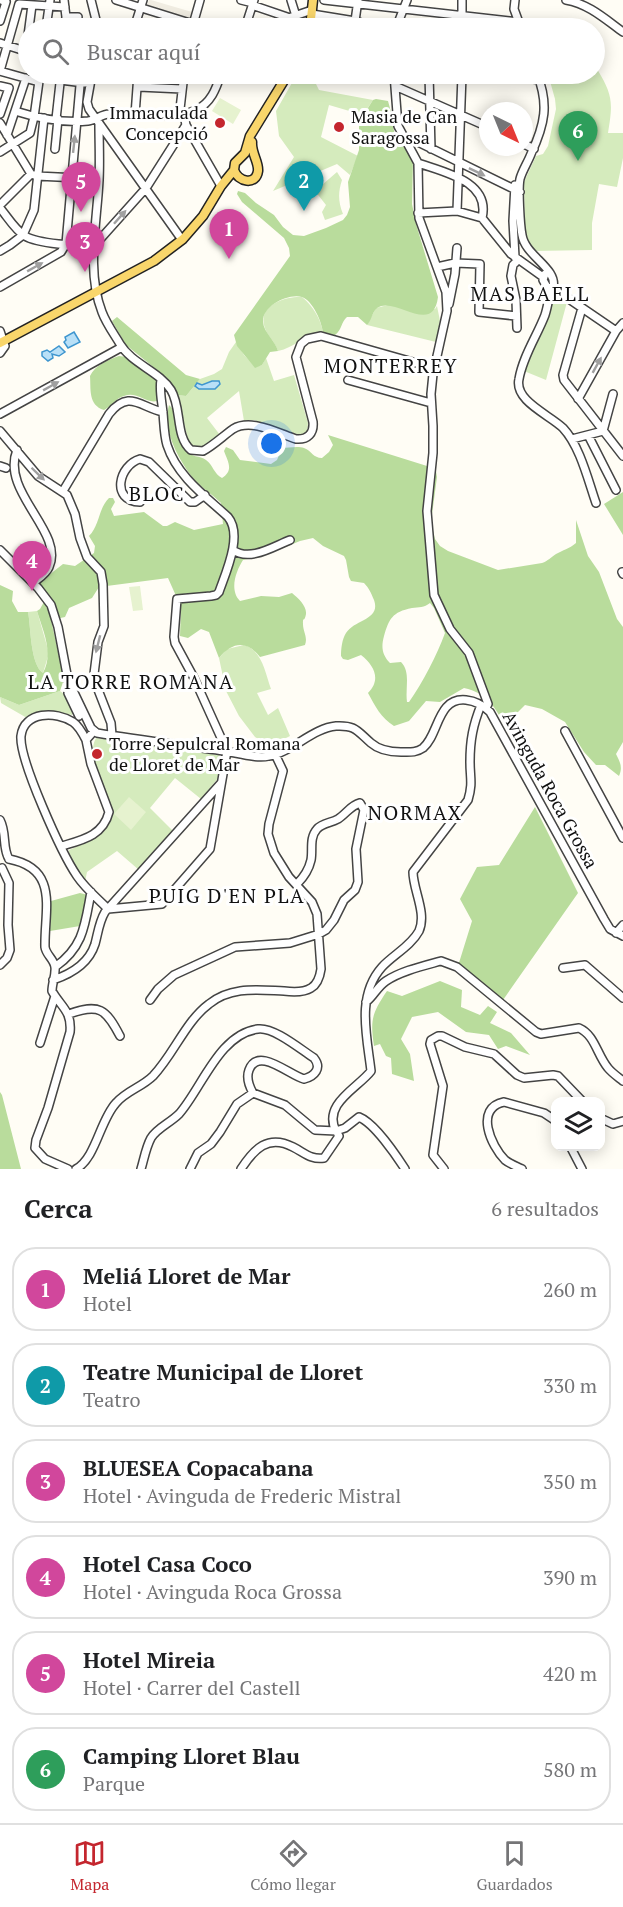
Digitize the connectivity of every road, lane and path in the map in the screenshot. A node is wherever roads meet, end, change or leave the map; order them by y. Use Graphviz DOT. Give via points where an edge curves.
graph roads {
  1 [pos="91,0"];
  2 [pos="116,0"];
  3 [pos="200,0"];
  4 [pos="241,0"];
  5 [pos="291,0"];
  6 [pos="313,0"];
  7 [pos="324,0"];
  8 [pos="407,0"];
  9 [pos="462,0"];
  10 [pos="515,0"];
  11 [pos="566,0"];
  12 [pos="4,1"];
  13 [pos="357,2"];
  14 [pos="49,3"];
  15 [pos="142,3"];
  16 [pos="253,3"];
  17 [pos="64,4"];
  18 [pos="32,5"];
  19 [pos="404,9"];
  20 [pos="312,12"];
  21 [pos="462,16"];
  22 [pos="66,17"];
  23 [pos="78,17"];
  24 [pos="293,17"];
  25 [pos="31,18"];
  26 [pos="47,18"];
  27 [pos="96,18"];
  28 [pos="137,18"];
  29 [pos="175,18"];
  30 [pos="194,18"];
  31 [pos="248,18"];
  32 [pos="290,18"];
  33 [pos="310,18"];
  34 [pos="341,18"];
  35 [pos="355,18"];
  36 [pos="400,18"];
  37 [pos="475,18"];
  38 [pos="517,18"];
  39 [pos="604,18"];
  40 [pos="605,18"];
  41 [pos="0,21"];
  42 [pos="623,32"];
  43 [pos="3,44"];
  44 [pos="18,49"];
  45 [pos="0,71"];
  46 [pos="18,76"];
  47 [pos="24,84"];
  48 [pos="39,84"];
  49 [pos="60,84"];
  50 [pos="80,84"];
  51 [pos="90,84"];
  52 [pos="139,84"];
  53 [pos="183,84"];
  54 [pos="217,84"];
  55 [pos="284,84"];
  56 [pos="284,84"];
  57 [pos="429,84"];
  58 [pos="462,84"];
  59 [pos="540,84"];
  60 [pos="0,86"];
  61 [pos="395,86"];
  62 [pos="139,87"];
  63 [pos="182,89"];
  64 [pos="430,100"];
  65 [pos="15,111"];
  66 [pos="0,114"];
  67 [pos="135,115"];
  68 [pos="184,115"];
  69 [pos="461,115"];
  70 [pos="34,117"];
  71 [pos="44,118"];
  72 [pos="57,119"];
  73 [pos="77,120"];
  74 [pos="94,121"];
  75 [pos="0,123"];
  76 [pos="479,124"];
  77 [pos="186,125"];
  78 [pos="7,135"];
  79 [pos="405,140"];
  80 [pos="13,145"];
  81 [pos="431,148"];
  82 [pos="55,149"];
  83 [pos="534,149"];
  84 [pos="0,152"];
  85 [pos="240,158"];
  86 [pos="256,161"];
  87 [pos="418,163"];
  88 [pos="459,163"];
  89 [pos="234,170"];
  90 [pos="33,174"];
  91 [pos="71,177"];
  92 [pos="458,177"];
  93 [pos="99,179"];
  94 [pos="239,179"];
  95 [pos="146,188"];
  96 [pos="219,189"];
  97 [pos="517,190"];
  98 [pos="0,206"];
  99 [pos="457,211"];
  100 [pos="418,213"];
  101 [pos="482,218"];
  102 [pos="23,235"];
  103 [pos="180,237"];
  104 [pos="66,244"];
  105 [pos="94,246"];
  106 [pos="457,248"];
  107 [pos="0,251"];
  108 [pos="517,258"];
  109 [pos="455,263"];
  110 [pos="436,267"];
  111 [pos="545,275"];
  112 [pos="0,286"];
  113 [pos="552,288"];
  114 [pos="97,290"];
  115 [pos="582,308"];
  116 [pos="447,311"];
  117 [pos="516,316"];
  118 [pos="623,323"];
  119 [pos="517,328"];
  120 [pos="0,331"];
  121 [pos="616,331"];
  122 [pos="2,342"];
  123 [pos="122,347"];
  124 [pos="0,353"];
  125 [pos="434,368"];
  126 [pos="348,380"];
  127 [pos="163,382"];
  128 [pos="172,392"];
  129 [pos="613,394"];
  130 [pos="161,395"];
  131 [pos="578,399"];
  132 [pos="431,403"];
  133 [pos="162,404"];
  134 [pos="148,406"];
  135 [pos="163,412"];
  136 [pos="0,414"];
  137 [pos="0,430"];
  138 [pos="603,431"];
  139 [pos="588,435"];
  140 [pos="572,439"];
  141 [pos="17,450"];
  142 [pos="623,456"];
  143 [pos="616,490"];
  144 [pos="63,491"];
  145 [pos="205,495"];
  146 [pos="140,502"];
  147 [pos="596,503"];
  148 [pos="290,540"];
  149 [pos="0,550"];
  150 [pos="233,550"];
  151 [pos="33,583"];
  152 [pos="483,706"];
  153 [pos="82,715"];
  154 [pos="71,720"];
  155 [pos="94,731"];
  156 [pos="565,731"];
  157 [pos="112,735"];
  158 [pos="86,740"];
  159 [pos="227,751"];
  160 [pos="275,754"];
  161 [pos="222,782"];
  162 [pos="0,820"];
  163 [pos="623,838"];
  164 [pos="62,846"];
  165 [pos="9,859"];
  166 [pos="1,869"];
  167 [pos="297,885"];
  168 [pos="91,892"];
  169 [pos="108,909"];
  170 [pos="623,925"];
  171 [pos="319,934"];
  172 [pos="620,935"];
  173 [pos="0,965"];
  174 [pos="55,967"];
  175 [pos="563,968"];
  176 [pos="53,980"];
  177 [pos="55,996"];
  178 [pos="623,998"];
  179 [pos="150,1000"];
  180 [pos="366,1002"];
  181 [pos="69,1014"];
  182 [pos="120,1036"];
  183 [pos="40,1043"];
  184 [pos="623,1081"];
  185 [pos="253,1093"];
  186 [pos="579,1097"];
  187 [pos="551,1118"];
  188 [pos="605,1120"];
  189 [pos="623,1121"];
  190 [pos="336,1131"];
  191 [pos="573,1151"];
  192 [pos="68,1169"];
  193 [pos="78,1169"];
  194 [pos="141,1169"];
  195 [pos="190,1169"];
  196 [pos="242,1169"];
  197 [pos="405,1169"];
  198 [pos="444,1169"];
  199 [pos="522,1169"];
  200 [pos="582,1169"];
  1 -- 27 [label="street"];
  2 -- 15 [label="street"];
  3 -- 30 [label="street"];
  4 -- 16 [label="street"];
  5 -- 24 [label="street"];
  6 -- 20 [label="main road"];
  7 -- 13 [label="street"];
  8 -- 19 [label="street"];
  9 -- 21 [label="street"];
  10 -- 38 [label="street"];
  11 -- 39 [label="street"];
  12 -- 41 [label="street"];
  13 -- 19 [label="street"];
  13 -- 35 [label="street"];
  14 -- 17 [label="street"];
  14 -- 18 [label="street"];
  14 -- 26 [label="street"];
  15 -- 28 [label="street"];
  15 -- 29 [label="street"];
  16 -- 24 [label="street"];
  16 -- 31 [label="street"];
  17 -- 22 [label="street"];
  18 -- 25 [label="street"];
  18 -- 43 [label="street" via="19,4"];
  19 -- 21 [label="street"];
  19 -- 36 [label="street"];
  20 -- 24 [label="street"];
  20 -- 33 [label="main road"];
  20 -- 34 [label="street"];
  21 -- 37 [label="street"];
  22 -- 23 [label="street"];
  24 -- 32 [label="street"];
  40 -- 42 [label="street"];
  43 -- 44 [label="street"];
  43 -- 45 [label="street"];
  45 -- 46 [label="street"];
  47 -- 65 [label="street"];
  48 -- 70 [label="street"];
  49 -- 72 [label="street"];
  50 -- 73 [label="street"];
  51 -- 74 [label="street" via="87,102"];
  52 -- 62 [label="street"];
  53 -- 63 [label="street"];
  54 -- 68 [label="street" via="206,104"];
  55 -- 85 [label="main road"];
  56 -- 86 [label="main road" via="253,140"];
  57 -- 64 [label="street"];
  58 -- 69 [label="street"];
  59 -- 83 [label="street" via="544,111"];
  60 -- 66 [label="street" via="9,88"];
  61 -- 64 [label="street"];
  61 -- 79 [label="street" via="397,123"];
  62 -- 63 [label="street"];
  62 -- 67 [label="street"];
  63 -- 68 [label="street" via="180,109"];
  64 -- 69 [label="street"];
  64 -- 81 [label="street"];
  65 -- 70 [label="street"];
  65 -- 78 [label="street"];
  67 -- 68 [label="street"];
  67 -- 74 [label="street" via="106,114"];
  68 -- 77 [label="street"];
  69 -- 76 [label="street"];
  69 -- 88 [label="street"];
  70 -- 71 [label="street"];
  70 -- 80 [label="street" via="30,133"];
  71 -- 72 [label="street"];
  71 -- 90 [label="street"];
  72 -- 73 [label="street"];
  72 -- 82 [label="street"];
  73 -- 74 [label="street"];
  91 -- 73 [label="street, one-way"];
  74 -- 93 [label="street"];
  74 -- 95 [label="street"];
  75 -- 78 [label="street"];
  77 -- 95 [label="street"];
  77 -- 96 [label="street"];
  78 -- 80 [label="street"];
  79 -- 81 [label="street"];
  79 -- 87 [label="street"];
  80 -- 84 [label="street"];
  80 -- 90 [label="street"];
  81 -- 88 [label="street"];
  83 -- 97 [label="street"];
  85 -- 86 [label="main road"];
  85 -- 89 [label="main road"];
  86 -- 94 [label="main road" via="258,171 254,178"];
  87 -- 92 [label="street"];
  87 -- 100 [label="street"];
  88 -- 92 [label="street"];
  88 -- 97 [label="street, one-way"];
  89 -- 94 [label="main road"];
  89 -- 96 [label="main road"];
  90 -- 91 [label="street"];
  90 -- 98 [label="street"];
  90 -- 102 [label="street" via="34,210"];
  91 -- 93 [label="street"];
  91 -- 104 [label="street"];
  92 -- 99 [label="street"];
  92 -- 101 [label="street" via="479,195"];
  93 -- 105 [label="street"];
  94 -- 96 [label="main road" via="230,180"];
  95 -- 103 [label="street"];
  105 -- 95 [label="street, one-way"];
  96 -- 103 [label="main road"];
  96 -- 114 [label="main road" via="177,245"];
  97 -- 108 [label="street" via="513,238"];
  97 -- 111 [label="street" via="522,238 527,249 544,265"];
  98 -- 102 [label="street"];
  99 -- 100 [label="street"];
  99 -- 101 [label="street"];
  100 -- 110 [label="street"];
  101 -- 108 [label="street"];
  102 -- 104 [label="street"];
  102 -- 107 [label="street"];
  103 -- 114 [label="main road"];
  104 -- 105 [label="street"];
  112 -- 104 [label="street, one-way" via="61,252"];
  105 -- 114 [label="street"];
  106 -- 109 [label="street"];
  108 -- 111 [label="street"];
  108 -- 117 [label="street" via="511,276"];
  109 -- 110 [label="street"];
  109 -- 116 [label="street"];
  109 -- 117 [label="street" via="480,264 479,312"];
  110 -- 116 [label="street" via="446,292"];
  111 -- 113 [label="street" via="551,274"];
  113 -- 115 [label="street"];
  113 -- 140 [label="street" via="518,381 533,406"];
  114 -- 122 [label="main road"];
  114 -- 123 [label="street" via="103,314"];
  115 -- 121 [label="street"];
  115 -- 131 [label="street" via="563,375"];
  116 -- 125 [label="street"];
  117 -- 119 [label="street"];
  118 -- 121 [label="street"];
  120 -- 122 [label="street"];
  131 -- 121 [label="street, one-way"];
  122 -- 124 [label="street" via="5,348"];
  123 -- 127 [label="street"];
  136 -- 123 [label="street, one-way"];
  125 -- 128 [label="street" via="321,336 307,339 296,357 314,422 309,436 296,439 244,424 199,452 186,445"];
  125 -- 132 [label="street"];
  126 -- 132 [label="street"];
  127 -- 128 [label="street"];
  127 -- 130 [label="street"];
  128 -- 130 [label="street"];
  129 -- 138 [label="street"];
  130 -- 133 [label="street"];
  131 -- 138 [label="street"];
  132 -- 152 [label="street" via="433,453 427,511 434,595 450,629 469,653 488,704"];
  133 -- 134 [label="street"];
  133 -- 135 [label="street"];
  134 -- 135 [label="street"];
  134 -- 144 [label="street" via="128,401 114,408"];
  135 -- 145 [label="street" via="165,439 172,456 183,475"];
  137 -- 141 [label="street"];
  138 -- 139 [label="street"];
  138 -- 142 [label="street"];
  139 -- 140 [label="street"];
  139 -- 143 [label="street"];
  140 -- 147 [label="street"];
  141 -- 144 [label="street, one-way" via="38,476"];
  141 -- 151 [label="street" via="11,461 11,486 51,554 49,568"];
  144 -- 157 [label="street, one-way" via="72,504 87,557 103,580 104,626 93,674"];
  145 -- 146 [label="street" via="190,502 140,459 129,466 121,482 126,499"];
  145 -- 150 [label="street" via="230,520"];
  148 -- 150 [label="street" via="249,555"];
  149 -- 151 [label="street"];
  150 -- 159 [label="street" via="216,595 177,598 174,637"];
  151 -- 153 [label="street" via="54,612 70,684 68,693"];
  152 -- 160 [label="street, Avinguda Roca Grossa" via="462,700 453,703 445,709 428,743 417,751 383,750 350,726 335,726"];
  152 -- 172 [label="street, Avinguda Roca Grossa" via="490,712 604,919"];
  152 -- 180 [label="street" via="472,727 472,786 468,800 412,872 422,914 419,930 382,967"];
  153 -- 154 [label="street"];
  153 -- 155 [label="street"];
  154 -- 158 [label="street"];
  154 -- 164 [label="street" via="53,714 37,717 26,724 21,737 44,809"];
  155 -- 157 [label="street, Avinguda Roca Grossa"];
  155 -- 158 [label="street"];
  156 -- 163 [label="street"];
  157 -- 159 [label="street, Avinguda Roca Grossa"];
  158 -- 164 [label="street" via="109,812 93,836"];
  159 -- 160 [label="street, Avinguda Roca Grossa" via="268,757"];
  159 -- 161 [label="street"];
  160 -- 167 [label="street" via="283,771 268,834 274,853"];
  161 -- 169 [label="street"];
  161 -- 169 [label="street" via="210,849 162,904"];
  162 -- 165 [label="street"];
  164 -- 168 [label="street" via="77,876"];
  165 -- 166 [label="street"];
  165 -- 174 [label="street" via="28,866 46,886 45,951"];
  166 -- 173 [label="street" via="9,883 10,950"];
  167 -- 171 [label="street" via="312,902"];
  167 -- 171 [label="street" via="310,861 315,830 360,803 364,810 357,849 358,882 334,920"];
  168 -- 169 [label="street"];
  168 -- 174 [label="street" via="80,939"];
  169 -- 176 [label="street" via="88,957 76,969"];
  170 -- 172 [label="street"];
  171 -- 179 [label="street" via="290,943 235,947 174,975"];
  171 -- 193 [label="street" via="320,977 311,988 301,992 235,991 211,1002 200,1011 151,1078 114,1104"];
  174 -- 176 [label="street"];
  175 -- 178 [label="street" via="585,965"];
  176 -- 177 [label="street"];
  177 -- 181 [label="street"];
  177 -- 183 [label="street"];
  180 -- 184 [label="street" via="388,980 441,961 449,963 536,1032 584,1030 609,1070"];
  180 -- 190 [label="street" via="371,1071 337,1105 333,1124"];
  181 -- 182 [label="street" via="102,1010"];
  181 -- 192 [label="street" via="70,1032 35,1148 45,1159"];
  185 -- 190 [label="street" via="285,1105 315,1130"];
  185 -- 194 [label="street" via="248,1075 255,1062 269,1061 304,1079 318,1069 317,1062 273,1031 244,1032 223,1050 180,1112 149,1140"];
  185 -- 195 [label="street" via="237,1104"];
  186 -- 198 [label="street" via="558,1076 524,1078 494,1054 435,1037 430,1044 443,1086 433,1155"];
  187 -- 199 [label="street" via="504,1102 488,1115 488,1132 499,1152"];
  188 -- 189 [label="street" via="613,1124"];
  190 -- 196 [label="street" via="339,1136 324,1158 313,1159 291,1146 274,1142 260,1146"];
  190 -- 197 [label="street" via="358,1117 363,1118"];
  191 -- 200 [label="street"];
}
